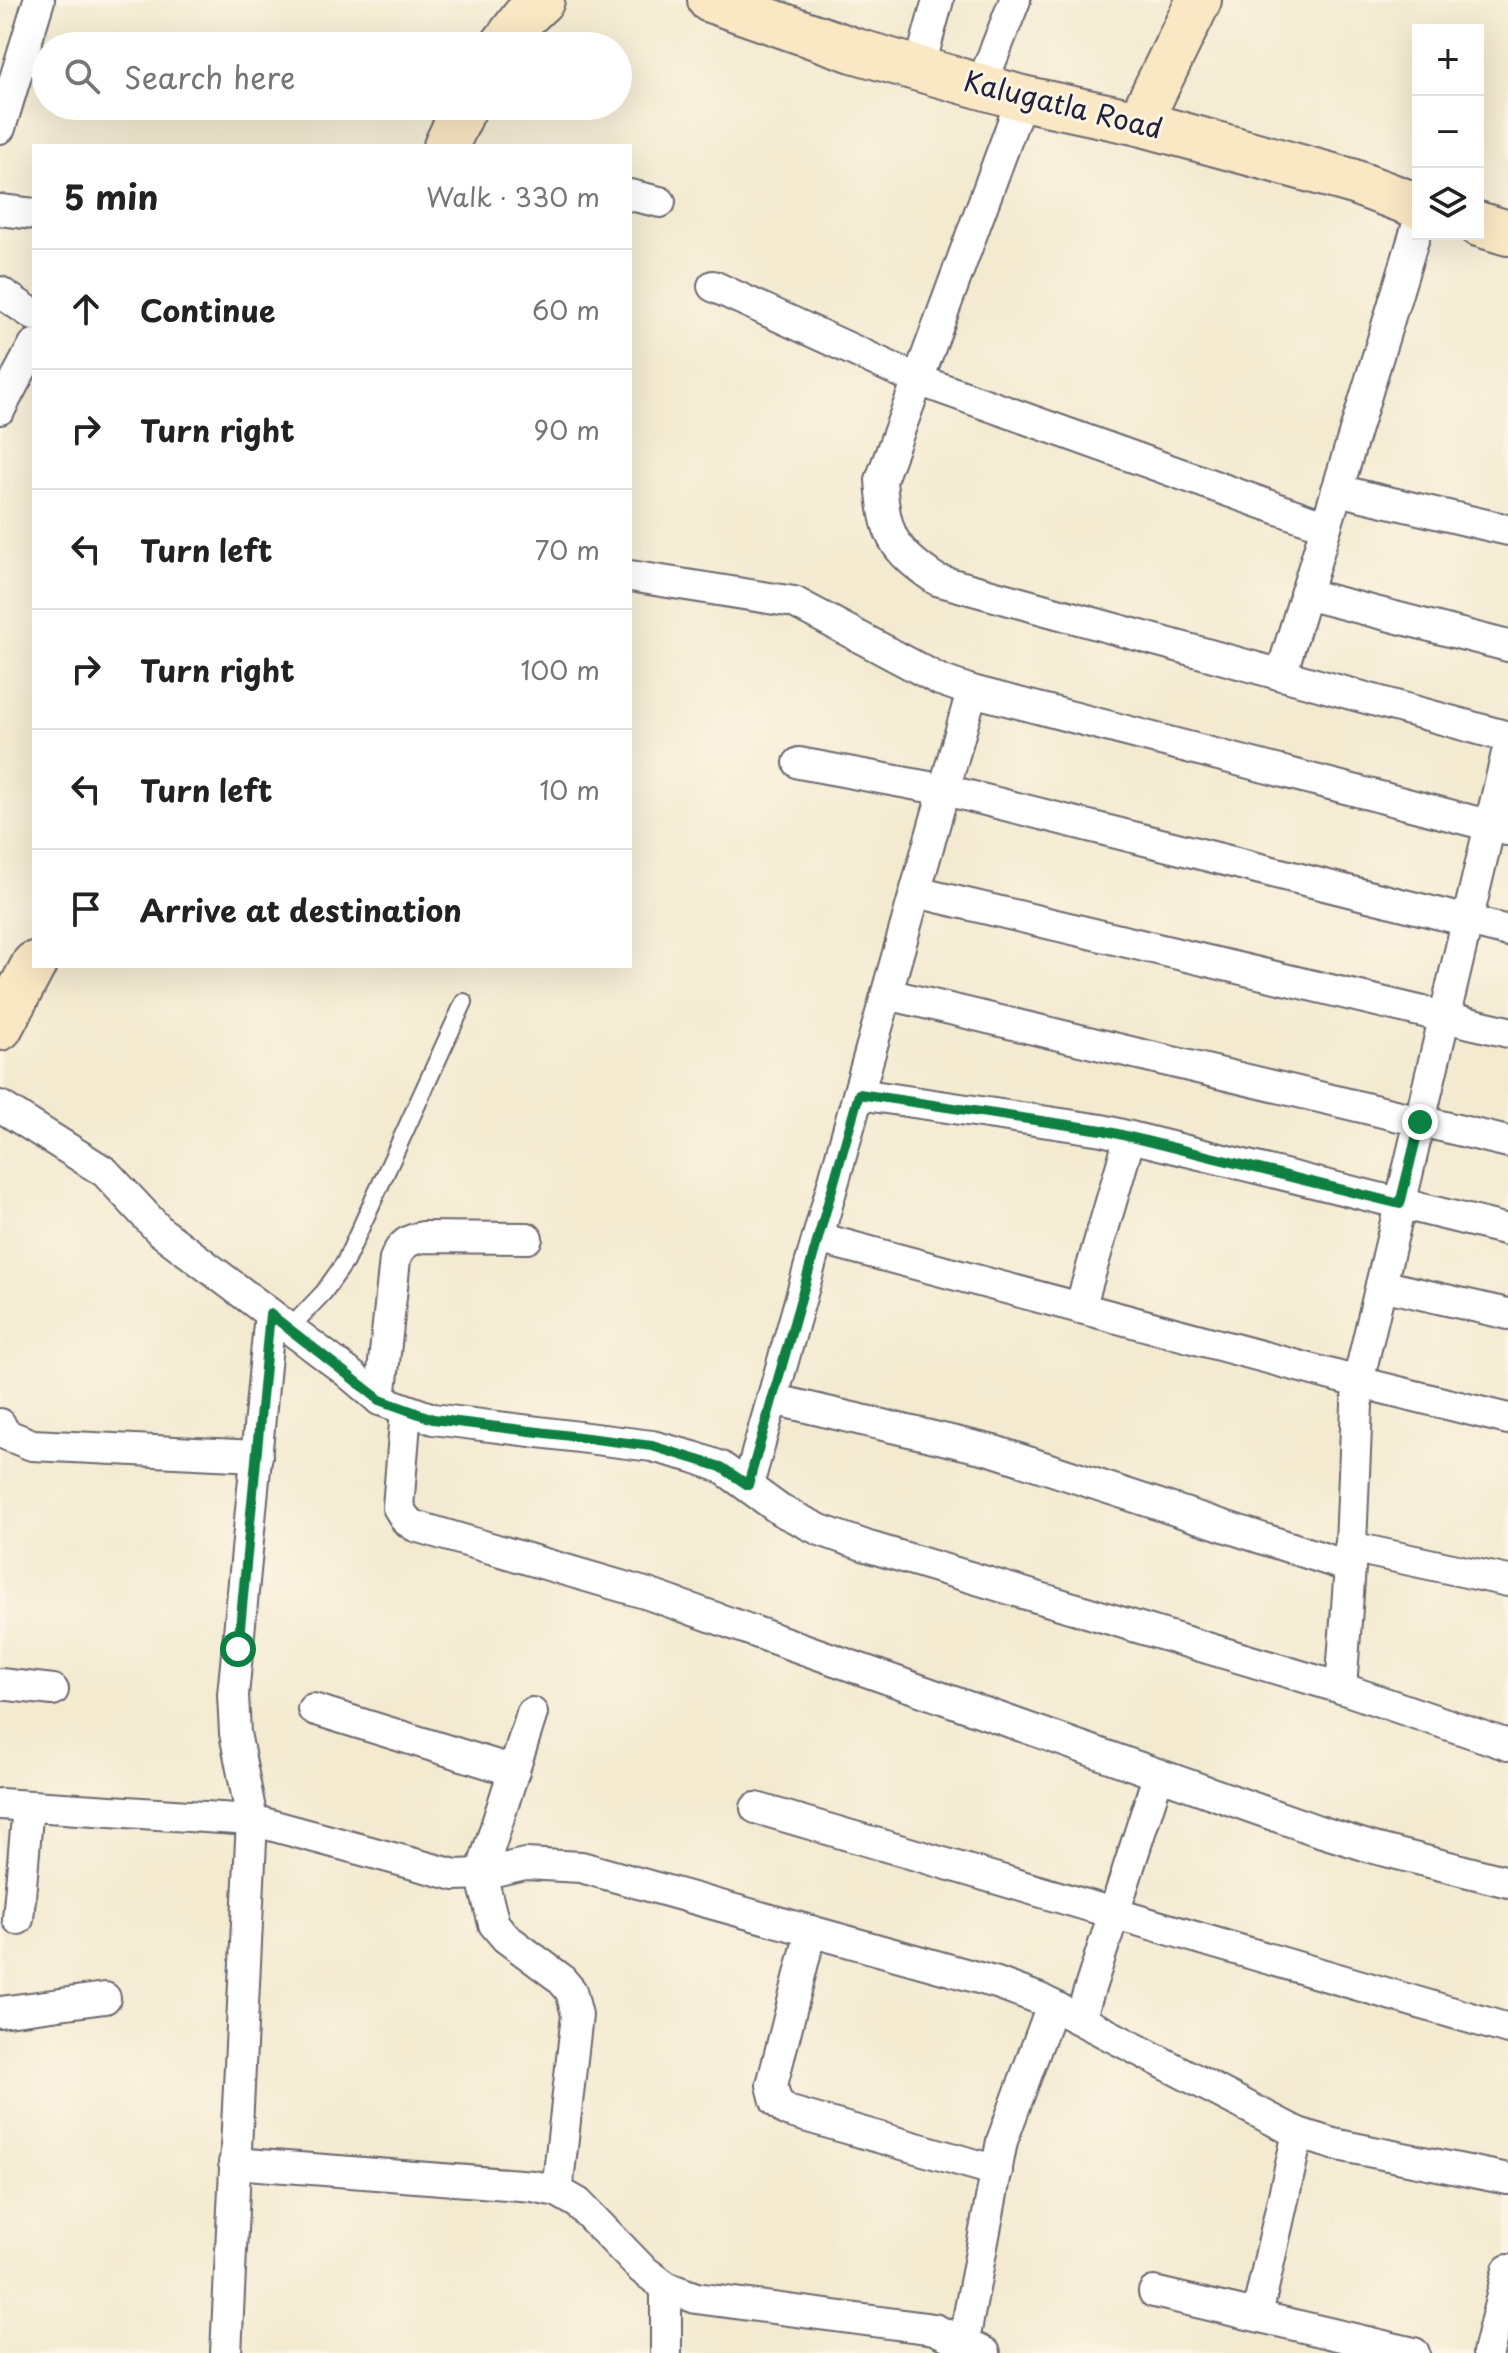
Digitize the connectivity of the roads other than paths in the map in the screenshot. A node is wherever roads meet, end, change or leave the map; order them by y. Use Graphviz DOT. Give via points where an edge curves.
graph roads {
  1 [pos="39,0"];
  2 [pos="542,0"];
  3 [pos="710,0"];
  4 [pos="938,0"];
  5 [pos="1015,0"];
  6 [pos="1199,0"];
  7 [pos="513,32"];
  8 [pos="919,69"];
  9 [pos="981,86"];
  10 [pos="1022,98"];
  11 [pos="458,120"];
  12 [pos="1139,123"];
  13 [pos="0,128"];
  14 [pos="447,144"];
  15 [pos="632,195"];
  16 [pos="660,202"];
  17 [pos="1412,204"];
  18 [pos="0,210"];
  19 [pos="32,214"];
  20 [pos="1484,226"];
  21 [pos="1508,233"];
  22 [pos="1413,240"];
  23 [pos="713,286"];
  24 [pos="0,292"];
  25 [pos="32,314"];
  26 [pos="32,349"];
  27 [pos="918,380"];
  28 [pos="0,409"];
  29 [pos="1337,490"];
  30 [pos="1326,526"];
  31 [pos="1508,530"];
  32 [pos="632,576"];
  33 [pos="1305,594"];
  34 [pos="1508,646"];
  35 [pos="1281,675"];
  36 [pos="972,691"];
  37 [pos="1508,737"];
  38 [pos="1508,749"];
  39 [pos="799,763"];
  40 [pos="945,790"];
  41 [pos="1499,828"];
  42 [pos="916,892"];
  43 [pos="1468,922"];
  44 [pos="1508,931"];
  45 [pos="32,968"];
  46 [pos="887,994"];
  47 [pos="464,1002"];
  48 [pos="1444,1017"];
  49 [pos="0,1028"];
  50 [pos="1508,1032"];
  51 [pos="859,1094"];
  52 [pos="0,1106"];
  53 [pos="1420,1122"];
  54 [pos="1130,1137"];
  55 [pos="1508,1142"];
  56 [pos="1400,1204"];
  57 [pos="1508,1230"];
  58 [pos="527,1238"];
  59 [pos="818,1238"];
  60 [pos="1381,1285"];
  61 [pos="1080,1308"];
  62 [pos="1508,1314"];
  63 [pos="280,1322"];
  64 [pos="1358,1382"];
  65 [pos="772,1399"];
  66 [pos="393,1405"];
  67 [pos="1508,1419"];
  68 [pos="0,1424"];
  69 [pos="257,1456"];
  70 [pos="748,1485"];
  71 [pos="1350,1557"];
  72 [pos="1508,1581"];
  73 [pos="0,1684"];
  74 [pos="1341,1688"];
  75 [pos="53,1690"];
  76 [pos="313,1709"];
  77 [pos="532,1713"];
  78 [pos="1508,1745"];
  79 [pos="514,1771"];
  80 [pos="1158,1776"];
  81 [pos="14,1805"];
  82 [pos="756,1808"];
  83 [pos="252,1820"];
  84 [pos="481,1874"];
  85 [pos="1508,1882"];
  86 [pos="1114,1914"];
  87 [pos="18,1919"];
  88 [pos="811,1931"];
  89 [pos="105,1998"];
  90 [pos="1052,2005"];
  91 [pos="0,2012"];
  92 [pos="1080,2019"];
  93 [pos="1508,2029"];
  94 [pos="1298,2133"];
  95 [pos="234,2163"];
  96 [pos="997,2171"];
  97 [pos="1508,2179"];
  98 [pos="557,2191"];
  99 [pos="1508,2270"];
  100 [pos="666,2287"];
  101 [pos="1154,2292"];
  102 [pos="1257,2315"];
  103 [pos="974,2347"];
  104 [pos="226,2353"];
  105 [pos="666,2353"];
  106 [pos="1414,2353"];
  107 [pos="1488,2353"];
  1 -- 13 [label="street"];
  2 -- 7 [label="street"];
  3 -- 8 [label="street, Kalugatla Road"];
  4 -- 8 [label="street"];
  5 -- 9 [label="street"];
  6 -- 12 [label="street"];
  8 -- 9 [label="street, Kalugatla Road"];
  9 -- 10 [label="street, Kalugatla Road"];
  10 -- 12 [label="street, Kalugatla Road"];
  10 -- 27 [label="street"];
  11 -- 14 [label="street"];
  12 -- 17 [label="street, Kalugatla Road" via="1351,181"];
  15 -- 16 [label="street"];
  18 -- 19 [label="street"];
  20 -- 21 [label="street"];
  22 -- 29 [label="street"];
  23 -- 27 [label="street"];
  24 -- 25 [label="street"];
  26 -- 28 [label="street"];
  27 -- 30 [label="street"];
  27 -- 35 [label="street" via="881,480 891,538 911,562 937,580"];
  29 -- 30 [label="street"];
  29 -- 31 [label="street"];
  30 -- 33 [label="street"];
  32 -- 36 [label="street" via="794,602 940,680"];
  33 -- 34 [label="street"];
  33 -- 35 [label="street"];
  35 -- 37 [label="street"];
  36 -- 40 [label="street"];
  36 -- 41 [label="street"];
  38 -- 41 [label="street"];
  39 -- 40 [label="street"];
  40 -- 42 [label="street"];
  40 -- 43 [label="street"];
  41 -- 43 [label="street"];
  42 -- 46 [label="street"];
  42 -- 48 [label="street"];
  43 -- 44 [label="street"];
  43 -- 48 [label="street"];
  45 -- 49 [label="street"];
  46 -- 51 [label="street"];
  46 -- 53 [label="street"];
  47 -- 63 [label="lane" via="345,1262 324,1292"];
  48 -- 50 [label="street"];
  48 -- 53 [label="street"];
  51 -- 54 [label="street"];
  51 -- 59 [label="street"];
  52 -- 63 [label="street" via="105,1172 160,1231"];
  53 -- 55 [label="street"];
  53 -- 56 [label="street"];
  54 -- 56 [label="street"];
  54 -- 61 [label="street"];
  56 -- 57 [label="street"];
  56 -- 60 [label="street"];
  58 -- 66 [label="street" via="423,1237 399,1248"];
  59 -- 61 [label="street"];
  59 -- 65 [label="street"];
  60 -- 62 [label="street"];
  60 -- 64 [label="street"];
  61 -- 64 [label="street"];
  63 -- 66 [label="street"];
  63 -- 69 [label="street"];
  64 -- 67 [label="street"];
  64 -- 71 [label="street"];
  65 -- 70 [label="street"];
  65 -- 71 [label="street" via="994,1451"];
  66 -- 70 [label="street" via="433,1419 652,1446 721,1467"];
  66 -- 80 [label="street" via="398,1507 415,1526 662,1599"];
  68 -- 69 [label="street" via="5,1434 32,1445"];
  69 -- 83 [label="street" via="233,1695"];
  70 -- 74 [label="street" via="780,1510 866,1546"];
  71 -- 72 [label="street"];
  71 -- 74 [label="street"];
  73 -- 75 [label="street"];
  74 -- 78 [label="street"];
  76 -- 79 [label="street"];
  77 -- 79 [label="street"];
  79 -- 84 [label="street"];
  80 -- 85 [label="street" via="1374,1848"];
  80 -- 86 [label="street"];
  81 -- 83 [label="street"];
  81 -- 87 [label="street"];
  82 -- 86 [label="street"];
  83 -- 84 [label="street" via="433,1870"];
  83 -- 95 [label="street"];
  84 -- 88 [label="street" via="525,1864 581,1867"];
  84 -- 98 [label="street" via="494,1924 560,1978 571,1991 577,2015"];
  86 -- 92 [label="street"];
  86 -- 93 [label="street"];
  88 -- 90 [label="street" via="997,1983"];
  88 -- 96 [label="street" via="772,2085 776,2101 787,2111"];
  89 -- 91 [label="street"];
  90 -- 92 [label="street"];
  90 -- 96 [label="street" via="1002,2141"];
  92 -- 94 [label="street"];
  94 -- 97 [label="street"];
  94 -- 102 [label="street"];
  95 -- 98 [label="street"];
  95 -- 104 [label="street"];
  96 -- 103 [label="street"];
  98 -- 100 [label="street" via="578,2203"];
  99 -- 107 [label="street"];
  100 -- 103 [label="street" via="696,2298 934,2329"];
  100 -- 105 [label="street"];
  101 -- 102 [label="street"];
  102 -- 106 [label="street"];
}
